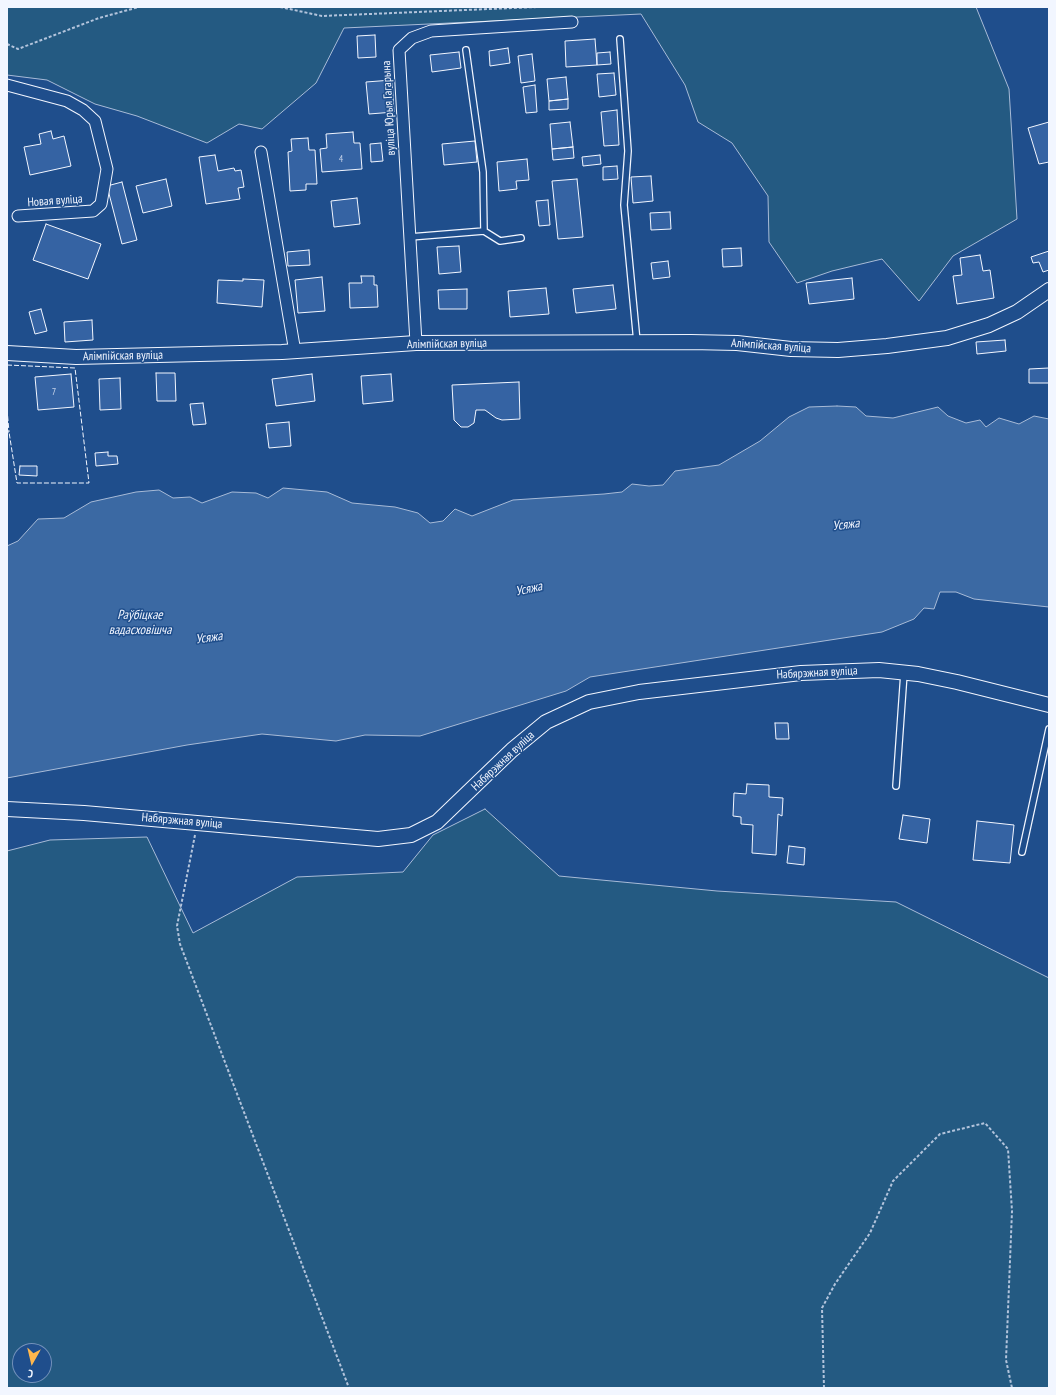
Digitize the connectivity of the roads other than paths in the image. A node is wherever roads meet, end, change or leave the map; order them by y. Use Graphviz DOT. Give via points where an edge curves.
graph roads {
  1 [pos="572,22"];
  2 [pos="620,39"];
  3 [pos="466,50"];
  4 [pos="7,85"];
  5 [pos="261,152"];
  6 [pos="18,216"];
  7 [pos="484,231"];
  8 [pos="409,237"];
  9 [pos="521,238"];
  10 [pos="1049,290"];
  11 [pos="416,343"];
  12 [pos="637,343"];
  13 [pos="295,352"];
  14 [pos="7,353"];
  15 [pos="904,673"];
  16 [pos="1049,704"];
  17 [pos="1049,729"];
  18 [pos="896,786"];
  19 [pos="7,809"];
  20 [pos="1022,852"];
  1 -- 8 [label="street, вуліца Юрыя Гагарына" via="431,31 412,38 399,50"];
  2 -- 12 [label="lane" via="628,152 624,205"];
  3 -- 7 [label="lane" via="483,172"];
  4 -- 6 [label="street, Новая вуліца" via="67,101 83,110 95,121 107,169 101,204 93,211"];
  5 -- 13 [label="street"];
  7 -- 8 [label="lane"];
  7 -- 9 [label="lane" via="500,241"];
  8 -- 11 [label="street, вуліца Юрыя Гагарына"];
  10 -- 12 [label="street, Алімпійская вуліца" via="1016,312 989,325 947,338 887,346 830,350 691,342"];
  11 -- 12 [label="street, Алімпійская вуліца"];
  11 -- 13 [label="street, Алімпійская вуліца"];
  13 -- 14 [label="street, Алімпійская вуліца" via="76,357"];
  15 -- 16 [label="street, Набярэжная вуліца" via="956,682"];
  15 -- 18 [label="lane"];
  15 -- 19 [label="street, Набярэжная вуліца" via="879,670 801,673 638,692 589,702 546,722 512,750 437,822 411,835 378,839 198,822"];
  17 -- 20 [label="lane"];
}
